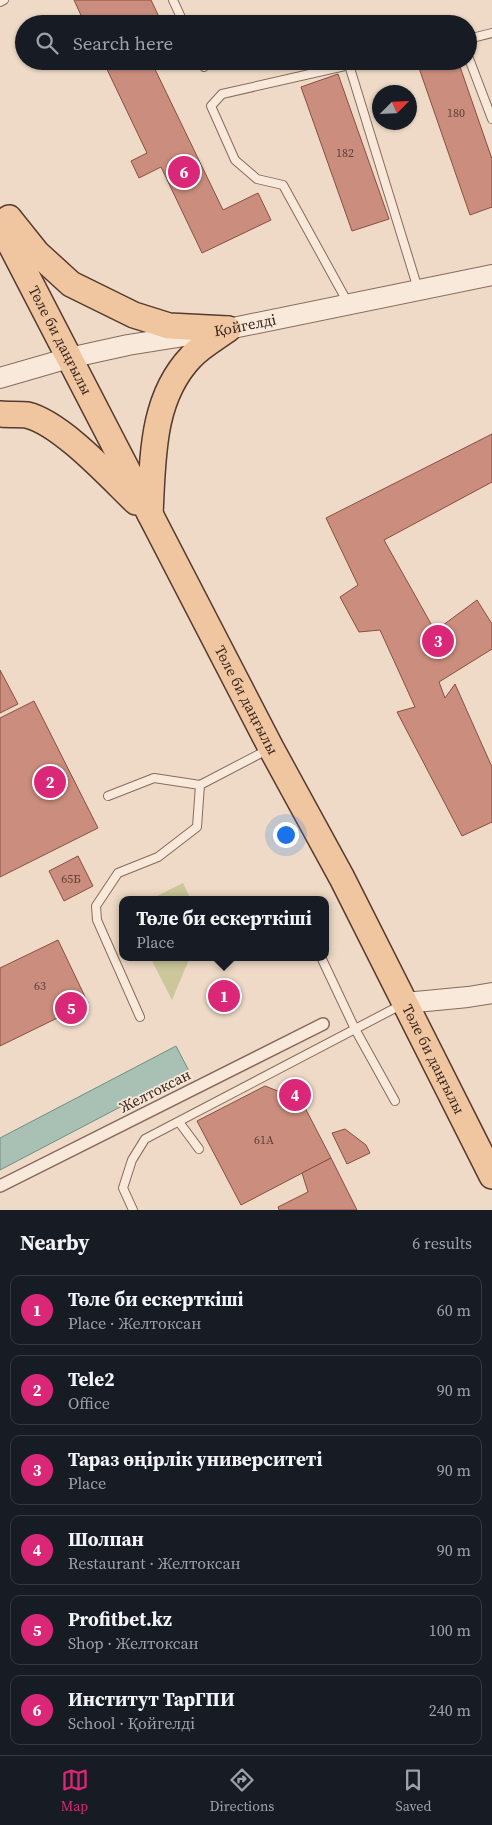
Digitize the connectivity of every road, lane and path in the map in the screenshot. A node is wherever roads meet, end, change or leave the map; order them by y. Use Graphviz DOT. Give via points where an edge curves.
graph roads {
  1 [pos="4,0"];
  2 [pos="173,0"];
  3 [pos="0,2"];
  4 [pos="180,15"];
  5 [pos="492,34"];
  6 [pos="477,37"];
  7 [pos="327,70"];
  8 [pos="351,70"];
  9 [pos="473,70"];
  10 [pos="492,120"];
  11 [pos="0,207"];
  12 [pos="0,224"];
  13 [pos="492,275"];
  14 [pos="419,291"];
  15 [pos="348,304"];
  16 [pos="228,329"];
  17 [pos="69,358"];
  18 [pos="0,378"];
  19 [pos="0,414"];
  20 [pos="150,516"];
  21 [pos="271,748"];
  22 [pos="200,785"];
  23 [pos="108,796"];
  24 [pos="323,961"];
  25 [pos="492,992"];
  26 [pos="405,1003"];
  27 [pos="140,1017"];
  28 [pos="323,1024"];
  29 [pos="355,1029"];
  30 [pos="395,1101"];
  31 [pos="179,1122"];
  32 [pos="199,1149"];
  33 [pos="492,1176"];
  34 [pos="0,1186"];
  35 [pos="133,1210"];
  1 -- 3 [label="lane"];
  2 -- 4 [label="lane"];
  5 -- 6 [label="lane"];
  7 -- 15 [label="lane" via="222,94 211,106 235,160 257,179 283,185"];
  8 -- 14 [label="lane"];
  9 -- 10 [label="lane"];
  11 -- 16 [label="main road" via="37,253 71,284 134,315 169,326"];
  12 -- 17 [label="main road, Төле би даңғылы"];
  13 -- 14 [label="street, Қойгелді"];
  14 -- 15 [label="street, Қойгелді"];
  15 -- 16 [label="street, Қойгелді"];
  16 -- 17 [label="street, Қойгелді"];
  16 -- 20 [label="main road" via="192,356 171,383 160,411 155,440"];
  17 -- 18 [label="street, Қойгелді"];
  17 -- 20 [label="main road, Төле би даңғылы"];
  19 -- 20 [label="main road" via="27,416 46,424 91,458"];
  20 -- 21 [label="main road, Төле би даңғылы"];
  21 -- 22 [label="lane"];
  21 -- 26 [label="main road, Төле би даңғылы"];
  22 -- 23 [label="lane" via="154,778"];
  22 -- 27 [label="lane" via="198,827 158,857 118,873 96,906 97,920"];
  24 -- 29 [label="lane"];
  25 -- 26 [label="street"];
  26 -- 29 [label="lane"];
  26 -- 33 [label="main road, Төле би даңғылы"];
  28 -- 34 [label="street, Желтоксан"];
  29 -- 30 [label="lane"];
  29 -- 31 [label="lane"];
  31 -- 32 [label="lane"];
  31 -- 35 [label="lane" via="145,1139 132,1160 123,1188"];
}
